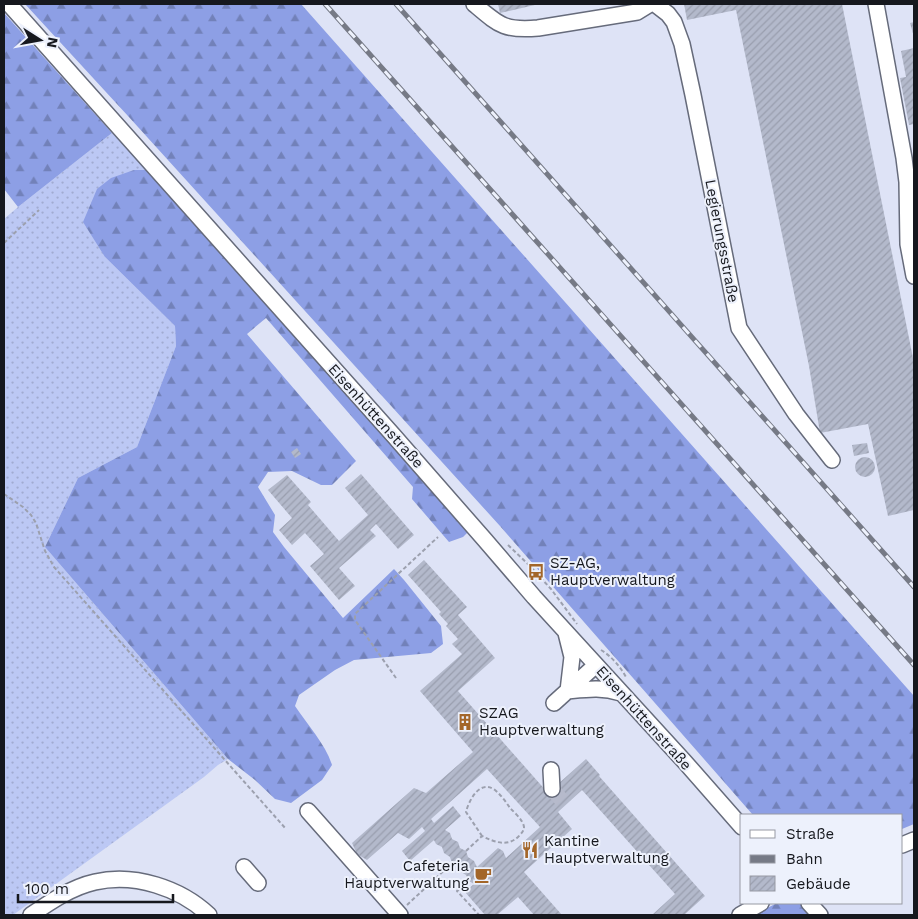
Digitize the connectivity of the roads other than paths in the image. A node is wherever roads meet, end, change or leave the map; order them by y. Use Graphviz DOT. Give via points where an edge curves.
graph roads {
  1 [pos="9,4"];
  2 [pos="474,4"];
  3 [pos="650,4"];
  4 [pos="655,4"];
  5 [pos="876,4"];
  6 [pos="914,276"];
  7 [pos="832,460"];
  8 [pos="566,632"];
  9 [pos="596,665"];
  10 [pos="568,691"];
  11 [pos="621,693"];
  12 [pos="554,703"];
  13 [pos="551,770"];
  14 [pos="552,789"];
  15 [pos="308,811"];
  16 [pos="740,825"];
  17 [pos="244,867"];
  18 [pos="258,883"];
  19 [pos="759,904"];
  20 [pos="810,904"];
  21 [pos="399,914"];
  22 [pos="31,915"];
  23 [pos="209,915"];
  24 [pos="740,915"];
  25 [pos="820,915"];
  1 -- 8 [label="street, Eisenhüttenstraße"];
  2 -- 3 [label="street" via="497,23 523,29 637,12"];
  4 -- 7 [label="street, Legierungsstraße" via="674,22 682,44 739,328 796,414"];
  5 -- 6 [label="street" via="904,158 908,244"];
  8 -- 9 [label="street, Eisenhüttenstraße"];
  8 -- 10 [label="street" via="572,657"];
  9 -- 10 [label="street"];
  9 -- 11 [label="street, Eisenhüttenstraße"];
  10 -- 11 [label="street" via="597,688"];
  10 -- 12 [label="street"];
  11 -- 16 [label="street, Eisenhüttenstraße"];
  13 -- 14 [label="street"];
  15 -- 21 [label="street"];
  17 -- 18 [label="street"];
  19 -- 24 [label="street"];
  20 -- 25 [label="street"];
  22 -- 23 [label="street" via="69,891 110,880 149,883 174,891"];
}
